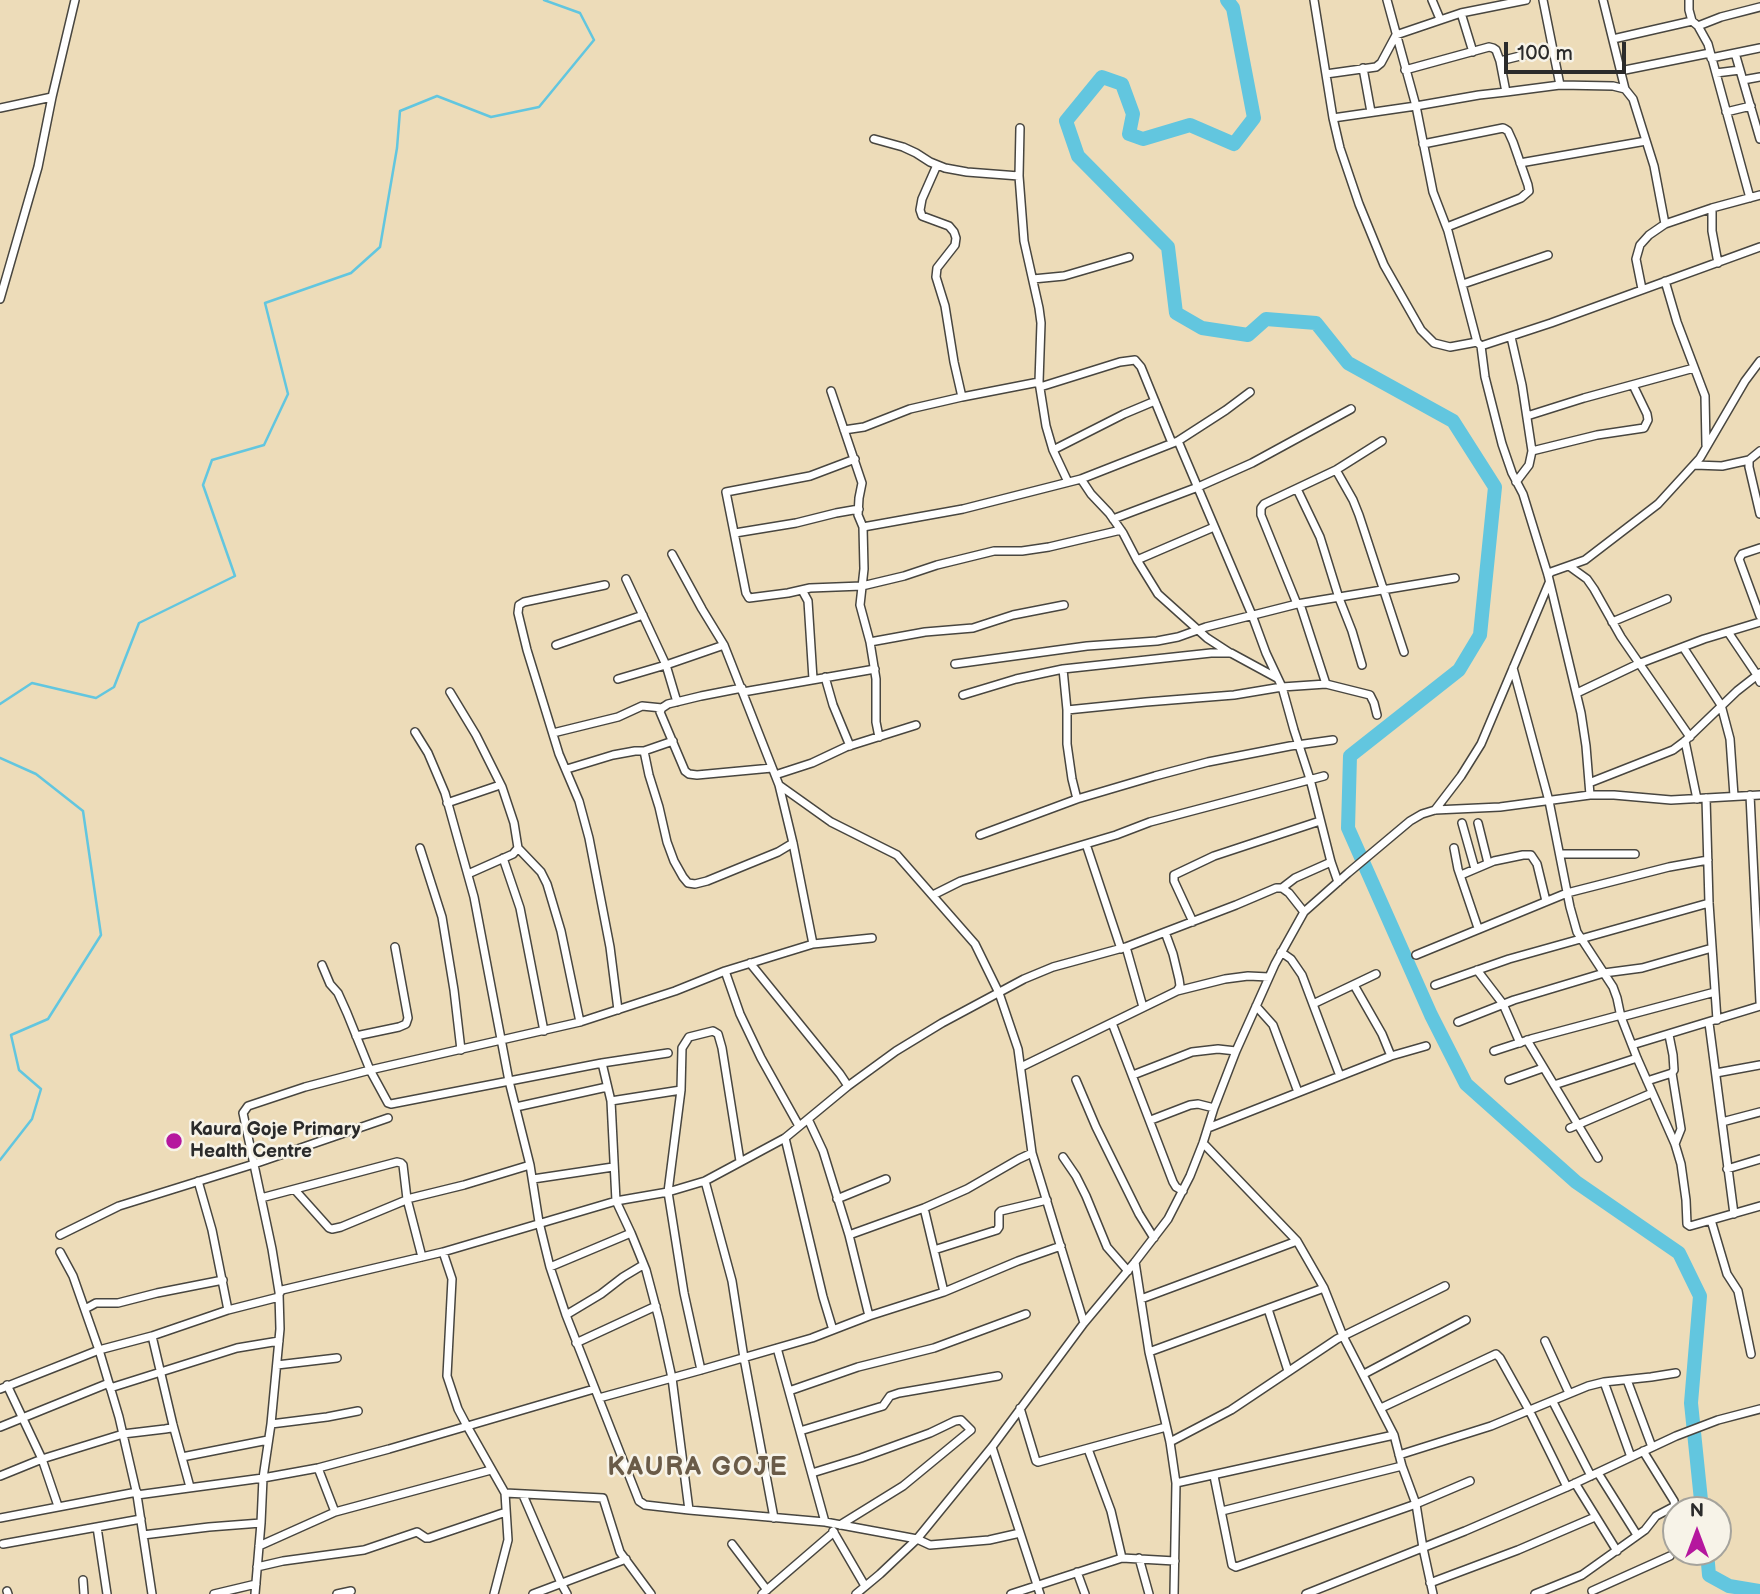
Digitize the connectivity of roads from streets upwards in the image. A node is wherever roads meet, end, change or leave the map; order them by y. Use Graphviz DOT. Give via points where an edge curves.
graph roads {
  1 [pos="75,0"];
  2 [pos="1314,0"];
  3 [pos="1387,0"];
  4 [pos="1432,0"];
  5 [pos="1526,0"];
  6 [pos="1543,0"];
  7 [pos="1603,0"];
  8 [pos="1689,0"];
  9 [pos="1760,4"];
  10 [pos="1461,13"];
  11 [pos="1440,19"];
  12 [pos="1695,23"];
  13 [pos="1396,35"];
  14 [pos="1613,39"];
  15 [pos="1552,48"];
  16 [pos="1760,48"];
  17 [pos="1473,52"];
  18 [pos="1735,53"];
  19 [pos="1711,55"];
  20 [pos="1500,61"];
  21 [pos="1363,68"];
  22 [pos="1405,70"];
  23 [pos="1740,70"];
  24 [pos="1620,71"];
  25 [pos="1716,73"];
  26 [pos="1326,74"];
  27 [pos="1760,76"];
  28 [pos="1743,80"];
  29 [pos="1560,85"];
  30 [pos="1625,89"];
  31 [pos="1506,92"];
  32 [pos="52,97"];
  33 [pos="1416,106"];
  34 [pos="1751,106"];
  35 [pos="0,108"];
  36 [pos="1371,112"];
  37 [pos="1726,112"];
  38 [pos="1333,118"];
  39 [pos="1020,128"];
  40 [pos="874,139"];
  41 [pos="1760,139"];
  42 [pos="1646,141"];
  43 [pos="1423,144"];
  44 [pos="1520,163"];
  45 [pos="937,165"];
  46 [pos="1019,176"];
  47 [pos="1760,195"];
  48 [pos="1750,198"];
  49 [pos="1712,208"];
  50 [pos="1665,224"];
  51 [pos="1447,227"];
  52 [pos="1760,247"];
  53 [pos="1548,255"];
  54 [pos="1129,257"];
  55 [pos="1718,262"];
  56 [pos="1032,279"];
  57 [pos="1664,281"];
  58 [pos="1463,284"];
  59 [pos="1642,289"];
  60 [pos="0,299"];
  61 [pos="1511,337"];
  62 [pos="1479,344"];
  63 [pos="1760,361"];
  64 [pos="1694,368"];
  65 [pos="1040,384"];
  66 [pos="1633,385"];
  67 [pos="831,391"];
  68 [pos="1250,392"];
  69 [pos="962,397"];
  70 [pos="1156,401"];
  71 [pos="1351,409"];
  72 [pos="1527,416"];
  73 [pos="844,430"];
  74 [pos="1175,442"];
  75 [pos="1382,442"];
  76 [pos="1706,446"];
  77 [pos="1053,450"];
  78 [pos="1532,451"];
  79 [pos="1760,451"];
  80 [pos="855,458"];
  81 [pos="1749,460"];
  82 [pos="1695,464"];
  83 [pos="1336,470"];
  84 [pos="1081,479"];
  85 [pos="1068,482"];
  86 [pos="1516,482"];
  87 [pos="1198,487"];
  88 [pos="1297,489"];
  89 [pos="859,509"];
  90 [pos="1760,514"];
  91 [pos="1113,519"];
  92 [pos="863,527"];
  93 [pos="1214,527"];
  94 [pos="1121,530"];
  95 [pos="735,533"];
  96 [pos="1760,548"];
  97 [pos="672,554"];
  98 [pos="1137,560"];
  99 [pos="1569,566"];
  100 [pos="1455,578"];
  101 [pos="626,579"];
  102 [pos="1549,579"];
  103 [pos="605,585"];
  104 [pos="862,586"];
  105 [pos="802,590"];
  106 [pos="1384,590"];
  107 [pos="1339,598"];
  108 [pos="1667,599"];
  109 [pos="1299,604"];
  110 [pos="1063,605"];
  111 [pos="643,615"];
  112 [pos="1252,615"];
  113 [pos="1760,617"];
  114 [pos="1612,622"];
  115 [pos="1760,622"];
  116 [pos="1198,630"];
  117 [pos="1728,632"];
  118 [pos="870,642"];
  119 [pos="556,645"];
  120 [pos="724,645"];
  121 [pos="1683,648"];
  122 [pos="1404,652"];
  123 [pos="1231,653"];
  124 [pos="956,664"];
  125 [pos="1639,664"];
  126 [pos="666,665"];
  127 [pos="1362,666"];
  128 [pos="1513,668"];
  129 [pos="874,669"];
  130 [pos="1063,669"];
  131 [pos="825,677"];
  132 [pos="1759,677"];
  133 [pos="1277,678"];
  134 [pos="618,679"];
  135 [pos="813,679"];
  136 [pos="1326,684"];
  137 [pos="1282,687"];
  138 [pos="743,690"];
  139 [pos="450,692"];
  140 [pos="1577,694"];
  141 [pos="963,695"];
  142 [pos="677,702"];
  143 [pos="1721,705"];
  144 [pos="662,708"];
  145 [pos="1067,709"];
  146 [pos="1377,715"];
  147 [pos="916,724"];
  148 [pos="415,732"];
  149 [pos="553,733"];
  150 [pos="879,737"];
  151 [pos="1687,739"];
  152 [pos="1333,740"];
  153 [pos="673,741"];
  154 [pos="1298,745"];
  155 [pos="850,746"];
  156 [pos="644,751"];
  157 [pos="566,769"];
  158 [pos="774,771"];
  159 [pos="1324,776"];
  160 [pos="1310,779"];
  161 [pos="1589,783"];
  162 [pos="500,785"];
  163 [pos="779,785"];
  164 [pos="1590,795"];
  165 [pos="1750,795"];
  166 [pos="1760,795"];
  167 [pos="1734,796"];
  168 [pos="1706,798"];
  169 [pos="1077,799"];
  170 [pos="1697,799"];
  171 [pos="1549,801"];
  172 [pos="447,803"];
  173 [pos="1435,810"];
  174 [pos="1320,821"];
  175 [pos="1462,823"];
  176 [pos="1478,823"];
  177 [pos="980,835"];
  178 [pos="793,843"];
  179 [pos="1086,844"];
  180 [pos="420,848"];
  181 [pos="518,848"];
  182 [pos="1454,848"];
  183 [pos="1635,854"];
  184 [pos="1560,855"];
  185 [pos="503,858"];
  186 [pos="1708,860"];
  187 [pos="1331,862"];
  188 [pos="1488,863"];
  189 [pos="1475,869"];
  190 [pos="468,874"];
  191 [pos="1461,875"];
  192 [pos="1338,882"];
  193 [pos="1282,888"];
  194 [pos="1567,893"];
  195 [pos="933,895"];
  196 [pos="1546,901"];
  197 [pos="1709,903"];
  198 [pos="1304,912"];
  199 [pos="1193,922"];
  200 [pos="1479,928"];
  201 [pos="1165,932"];
  202 [pos="872,938"];
  203 [pos="1581,938"];
  204 [pos="813,944"];
  205 [pos="395,947"];
  206 [pos="1123,948"];
  207 [pos="1712,948"];
  208 [pos="1281,952"];
  209 [pos="1416,955"];
  210 [pos="750,963"];
  211 [pos="322,965"];
  212 [pos="1477,970"];
  213 [pos="725,971"];
  214 [pos="1604,972"];
  215 [pos="1377,974"];
  216 [pos="1269,977"];
  217 [pos="1354,985"];
  218 [pos="1435,985"];
  219 [pos="1177,991"];
  220 [pos="1715,992"];
  221 [pos="999,993"];
  222 [pos="1313,1004"];
  223 [pos="1503,1004"];
  224 [pos="1760,1004"];
  225 [pos="1143,1006"];
  226 [pos="1256,1006"];
  227 [pos="618,1010"];
  228 [pos="1621,1016"];
  229 [pos="1717,1020"];
  230 [pos="580,1022"];
  231 [pos="1458,1022"];
  232 [pos="1112,1023"];
  233 [pos="1709,1023"];
  234 [pos="544,1031"];
  235 [pos="1669,1035"];
  236 [pos="356,1036"];
  237 [pos="501,1041"];
  238 [pos="1523,1042"];
  239 [pos="1632,1045"];
  240 [pos="1426,1046"];
  241 [pos="460,1050"];
  242 [pos="1236,1051"];
  243 [pos="1494,1051"];
  244 [pos="668,1053"];
  245 [pos="1391,1056"];
  246 [pos="1637,1058"];
  247 [pos="602,1063"];
  248 [pos="1760,1065"];
  249 [pos="1021,1067"];
  250 [pos="1543,1068"];
  251 [pos="370,1069"];
  252 [pos="1672,1073"];
  253 [pos="1716,1073"];
  254 [pos="1133,1075"];
  255 [pos="1340,1076"];
  256 [pos="1076,1080"];
  257 [pos="1510,1080"];
  258 [pos="509,1081"];
  259 [pos="1647,1081"];
  260 [pos="848,1086"];
  261 [pos="1554,1086"];
  262 [pos="607,1087"];
  263 [pos="681,1090"];
  264 [pos="1298,1092"];
  265 [pos="1652,1093"];
  266 [pos="611,1101"];
  267 [pos="516,1107"];
  268 [pos="1214,1108"];
  269 [pos="1760,1112"];
  270 [pos="388,1118"];
  271 [pos="808,1119"];
  272 [pos="1151,1120"];
  273 [pos="1722,1122"];
  274 [pos="799,1126"];
  275 [pos="1574,1126"];
  276 [pos="1208,1128"];
  277 [pos="785,1138"];
  278 [pos="1203,1143"];
  279 [pos="1675,1144"];
  280 [pos="1032,1153"];
  281 [pos="1063,1157"];
  282 [pos="1598,1158"];
  283 [pos="1760,1159"];
  284 [pos="740,1161"];
  285 [pos="254,1164"];
  286 [pos="530,1165"];
  287 [pos="613,1167"];
  288 [pos="1727,1169"];
  289 [pos="533,1179"];
  290 [pos="887,1179"];
  291 [pos="198,1181"];
  292 [pos="705,1181"];
  293 [pos="295,1190"];
  294 [pos="1183,1191"];
  295 [pos="668,1192"];
  296 [pos="261,1199"];
  297 [pos="408,1199"];
  298 [pos="837,1199"];
  299 [pos="1047,1200"];
  300 [pos="615,1201"];
  301 [pos="1760,1206"];
  302 [pos="923,1208"];
  303 [pos="1734,1214"];
  304 [pos="1711,1220"];
  305 [pos="539,1223"];
  306 [pos="631,1233"];
  307 [pos="60,1235"];
  308 [pos="849,1235"];
  309 [pos="1154,1238"];
  310 [pos="1297,1241"];
  311 [pos="1060,1246"];
  312 [pos="934,1250"];
  313 [pos="60,1252"];
  314 [pos="443,1252"];
  315 [pos="422,1257"];
  316 [pos="1135,1262"];
  317 [pos="643,1265"];
  318 [pos="550,1267"];
  319 [pos="1128,1271"];
  320 [pos="223,1280"];
  321 [pos="1445,1286"];
  322 [pos="1324,1288"];
  323 [pos="944,1292"];
  324 [pos="279,1295"];
  325 [pos="1141,1299"];
  326 [pos="656,1307"];
  327 [pos="1268,1308"];
  328 [pos="85,1309"];
  329 [pos="228,1310"];
  330 [pos="1026,1314"];
  331 [pos="566,1315"];
  332 [pos="869,1316"];
  333 [pos="1466,1320"];
  334 [pos="1084,1323"];
  335 [pos="833,1330"];
  336 [pos="152,1336"];
  337 [pos="1343,1336"];
  338 [pos="279,1341"];
  339 [pos="1545,1341"];
  340 [pos="576,1343"];
  341 [pos="777,1348"];
  342 [pos="99,1350"];
  343 [pos="1149,1352"];
  344 [pos="1751,1354"];
  345 [pos="337,1358"];
  346 [pos="744,1358"];
  347 [pos="277,1365"];
  348 [pos="701,1370"];
  349 [pos="1288,1371"];
  350 [pos="160,1373"];
  351 [pos="1676,1373"];
  352 [pos="1364,1374"];
  353 [pos="998,1376"];
  354 [pos="672,1378"];
  355 [pos="1627,1380"];
  356 [pos="1604,1382"];
  357 [pos="110,1386"];
  358 [pos="4,1387"];
  359 [pos="594,1389"];
  360 [pos="789,1391"];
  361 [pos="1569,1393"];
  362 [pos="599,1398"];
  363 [pos="1553,1402"];
  364 [pos="1020,1408"];
  365 [pos="1381,1408"];
  366 [pos="1760,1409"];
  367 [pos="1529,1410"];
  368 [pos="358,1411"];
  369 [pos="23,1417"];
  370 [pos="271,1424"];
  371 [pos="173,1425"];
  372 [pos="467,1426"];
  373 [pos="0,1427"];
  374 [pos="1166,1427"];
  375 [pos="800,1431"];
  376 [pos="122,1434"];
  377 [pos="1394,1435"];
  378 [pos="268,1440"];
  379 [pos="1170,1442"];
  380 [pos="992,1447"];
  381 [pos="1652,1447"];
  382 [pos="1088,1449"];
  383 [pos="1643,1451"];
  384 [pos="1399,1455"];
  385 [pos="182,1457"];
  386 [pos="1632,1457"];
  387 [pos="42,1459"];
  388 [pos="1402,1466"];
  389 [pos="318,1468"];
  390 [pos="491,1470"];
  391 [pos="812,1473"];
  392 [pos="1594,1474"];
  393 [pos="0,1476"];
  394 [pos="1214,1476"];
  395 [pos="262,1478"];
  396 [pos="1470,1481"];
  397 [pos="1176,1483"];
  398 [pos="1571,1485"];
  399 [pos="190,1487"];
  400 [pos="137,1493"];
  401 [pos="505,1493"];
  402 [pos="523,1495"];
  403 [pos="1416,1504"];
  404 [pos="58,1506"];
  405 [pos="689,1510"];
  406 [pos="1222,1511"];
  407 [pos="335,1512"];
  408 [pos="506,1512"];
  409 [pos="1595,1517"];
  410 [pos="0,1518"];
  411 [pos="774,1518"];
  412 [pos="141,1519"];
  413 [pos="261,1523"];
  414 [pos="832,1524"];
  415 [pos="97,1527"];
  416 [pos="834,1532"];
  417 [pos="1020,1533"];
  418 [pos="143,1535"];
  419 [pos="1637,1535"];
  420 [pos="916,1539"];
  421 [pos="3,1544"];
  422 [pos="732,1544"];
  423 [pos="259,1546"];
  424 [pos="1423,1548"];
  425 [pos="1617,1551"];
  426 [pos="1122,1558"];
  427 [pos="1139,1558"];
  428 [pos="626,1559"];
  429 [pos="1662,1560"];
  430 [pos="1175,1561"];
  431 [pos="257,1567"];
  432 [pos="1077,1572"];
  433 [pos="1582,1575"];
  434 [pos="83,1580"];
  435 [pos="561,1583"];
  436 [pos="1430,1583"];
  437 [pos="256,1584"];
  438 [pos="865,1586"];
  439 [pos="1037,1586"];
  440 [pos="351,1591"];
  441 [pos="764,1592"];
  442 [pos="1592,1592"];
  443 [pos="84,1594"];
  444 [pos="107,1594"];
  445 [pos="152,1594"];
  446 [pos="214,1594"];
  447 [pos="255,1594"];
  448 [pos="337,1594"];
  449 [pos="494,1594"];
  450 [pos="533,1594"];
  451 [pos="567,1594"];
  452 [pos="651,1594"];
  453 [pos="856,1594"];
  454 [pos="1011,1594"];
  455 [pos="1040,1594"];
  456 [pos="1085,1594"];
  457 [pos="1149,1594"];
  458 [pos="1174,1594"];
  459 [pos="1306,1594"];
  460 [pos="1433,1594"];
  461 [pos="1535,1594"];
  1 -- 32 [label="street"];
  2 -- 26 [label="street"];
  3 -- 13 [label="street"];
  4 -- 11 [label="street"];
  5 -- 10 [label="street"];
  6 -- 15 [label="street"];
  7 -- 14 [label="street"];
  8 -- 12 [label="street"];
  9 -- 12 [label="street"];
  10 -- 11 [label="street"];
  10 -- 17 [label="street"];
  11 -- 13 [label="street"];
  12 -- 14 [label="street"];
  12 -- 19 [label="street"];
  13 -- 21 [label="street" via="1378,65"];
  13 -- 22 [label="street"];
  14 -- 24 [label="street"];
  15 -- 20 [label="street"];
  15 -- 29 [label="street"];
  16 -- 18 [label="street"];
  17 -- 20 [label="street" via="1493,48"];
  17 -- 22 [label="street"];
  18 -- 19 [label="street"];
  18 -- 23 [label="street"];
  19 -- 24 [label="street"];
  19 -- 25 [label="street"];
  20 -- 31 [label="street"];
  21 -- 26 [label="street"];
  21 -- 36 [label="street"];
  22 -- 33 [label="street"];
  23 -- 25 [label="street"];
  23 -- 28 [label="street"];
  24 -- 30 [label="street"];
  25 -- 37 [label="street"];
  26 -- 38 [label="street"];
  27 -- 28 [label="street"];
  28 -- 34 [label="street"];
  29 -- 30 [label="street"];
  29 -- 31 [label="street"];
  30 -- 42 [label="street" via="1633,99"];
  31 -- 33 [label="street"];
  32 -- 35 [label="street"];
  32 -- 60 [label="street" via="38,167"];
  33 -- 36 [label="street"];
  33 -- 43 [label="street"];
  34 -- 37 [label="street"];
  34 -- 41 [label="street"];
  36 -- 38 [label="street"];
  37 -- 48 [label="street"];
  38 -- 62 [label="street" via="1359,204 1384,265 1422,330 1440,346"];
  39 -- 46 [label="street"];
  40 -- 45 [label="street"];
  42 -- 44 [label="street"];
  42 -- 50 [label="street"];
  43 -- 44 [label="street" via="1503,128"];
  43 -- 51 [label="street"];
  44 -- 51 [label="street" via="1529,191"];
  45 -- 46 [label="street"];
  45 -- 69 [label="street" via="920,210 922,216 949,226 956,238 936,277"];
  46 -- 56 [label="street"];
  47 -- 48 [label="street"];
  48 -- 49 [label="street"];
  49 -- 50 [label="street"];
  49 -- 55 [label="street"];
  50 -- 59 [label="street" via="1640,245 1636,259"];
  51 -- 58 [label="street"];
  52 -- 55 [label="street"];
  53 -- 58 [label="street"];
  54 -- 56 [label="street" via="1064,276"];
  55 -- 57 [label="street"];
  56 -- 65 [label="street" via="1041,323"];
  57 -- 59 [label="street"];
  57 -- 64 [label="street"];
  58 -- 62 [label="street"];
  59 -- 61 [label="street"];
  61 -- 62 [label="street"];
  61 -- 72 [label="street"];
  62 -- 86 [label="street" via="1502,444"];
  63 -- 76 [label="street"];
  64 -- 66 [label="street"];
  64 -- 76 [label="street" via="1705,397"];
  65 -- 69 [label="street"];
  65 -- 70 [label="street" via="1135,360"];
  65 -- 77 [label="street"];
  66 -- 72 [label="street"];
  66 -- 78 [label="street" via="1647,414 1644,428"];
  67 -- 73 [label="street"];
  68 -- 74 [label="street"];
  69 -- 73 [label="street"];
  70 -- 74 [label="street"];
  70 -- 77 [label="street"];
  71 -- 87 [label="street"];
  72 -- 78 [label="street"];
  73 -- 80 [label="street"];
  74 -- 84 [label="street"];
  74 -- 87 [label="street"];
  75 -- 83 [label="street"];
  76 -- 82 [label="street"];
  77 -- 85 [label="street"];
  78 -- 86 [label="street" via="1529,465"];
  79 -- 81 [label="street"];
  80 -- 89 [label="street" via="862,483"];
  80 -- 95 [label="street" via="810,476 726,492"];
  81 -- 82 [label="street" via="1722,466"];
  81 -- 90 [label="street"];
  82 -- 99 [label="street" via="1658,504 1584,560"];
  83 -- 88 [label="street"];
  83 -- 106 [label="street" via="1356,507"];
  84 -- 85 [label="street"];
  84 -- 91 [label="street"];
  85 -- 92 [label="street" via="963,509"];
  86 -- 102 [label="street"];
  87 -- 91 [label="street"];
  87 -- 93 [label="street"];
  88 -- 107 [label="street" via="1320,537"];
  88 -- 109 [label="street" via="1264,504 1261,515"];
  89 -- 92 [label="street"];
  89 -- 95 [label="street"];
  91 -- 94 [label="street"];
  92 -- 104 [label="street"];
  93 -- 98 [label="street"];
  93 -- 112 [label="street"];
  94 -- 98 [label="street"];
  94 -- 104 [label="street" via="1049,547 994,551"];
  95 -- 105 [label="street" via="749,598"];
  96 -- 113 [label="street" via="1739,559"];
  97 -- 120 [label="street"];
  98 -- 116 [label="street" via="1158,594"];
  99 -- 102 [label="street" via="1551,572"];
  99 -- 114 [label="street" via="1587,579"];
  100 -- 106 [label="street"];
  101 -- 111 [label="street"];
  102 -- 128 [label="street"];
  102 -- 140 [label="street"];
  103 -- 149 [label="street" via="519,605 527,650"];
  104 -- 105 [label="street"];
  104 -- 118 [label="street" via="860,605"];
  105 -- 135 [label="street" via="808,601"];
  106 -- 107 [label="street"];
  106 -- 122 [label="street"];
  107 -- 109 [label="street"];
  107 -- 127 [label="street"];
  108 -- 114 [label="street"];
  109 -- 112 [label="street"];
  109 -- 136 [label="street"];
  110 -- 118 [label="street" via="973,628"];
  111 -- 119 [label="street"];
  111 -- 126 [label="street"];
  112 -- 116 [label="street"];
  112 -- 133 [label="street"];
  114 -- 125 [label="street"];
  115 -- 117 [label="street"];
  116 -- 123 [label="street"];
  116 -- 124 [label="street" via="1157,640"];
  117 -- 121 [label="street"];
  117 -- 132 [label="street"];
  118 -- 129 [label="street"];
  120 -- 126 [label="street"];
  120 -- 138 [label="street"];
  121 -- 125 [label="street"];
  121 -- 143 [label="street"];
  123 -- 130 [label="street"];
  123 -- 133 [label="street"];
  125 -- 140 [label="street"];
  125 -- 151 [label="street"];
  126 -- 134 [label="street"];
  126 -- 142 [label="street"];
  128 -- 171 [label="street"];
  128 -- 173 [label="street" via="1481,744"];
  129 -- 131 [label="street"];
  129 -- 150 [label="street"];
  130 -- 141 [label="street"];
  130 -- 145 [label="street"];
  131 -- 135 [label="street"];
  131 -- 155 [label="street"];
  132 -- 143 [label="street"];
  133 -- 137 [label="street"];
  135 -- 138 [label="street"];
  136 -- 137 [label="street"];
  136 -- 146 [label="street" via="1370,695"];
  137 -- 145 [label="street"];
  137 -- 154 [label="street"];
  138 -- 142 [label="street"];
  138 -- 158 [label="street"];
  139 -- 162 [label="street"];
  140 -- 161 [label="street"];
  142 -- 144 [label="street"];
  143 -- 151 [label="street"];
  143 -- 167 [label="street" via="1730,739"];
  144 -- 149 [label="street" via="642,706 618,717"];
  144 -- 153 [label="street"];
  145 -- 169 [label="street" via="1067,744"];
  147 -- 150 [label="street"];
  148 -- 172 [label="street"];
  149 -- 157 [label="street"];
  150 -- 155 [label="street"];
  151 -- 161 [label="street" via="1664,755"];
  151 -- 170 [label="street"];
  152 -- 154 [label="street"];
  153 -- 156 [label="street"];
  153 -- 158 [label="street" via="689,774"];
  154 -- 160 [label="street"];
  154 -- 169 [label="street" via="1208,762"];
  155 -- 158 [label="street" via="812,763"];
  156 -- 157 [label="street"];
  156 -- 178 [label="street" via="667,842 688,883 707,881"];
  157 -- 227 [label="street" via="589,838"];
  158 -- 163 [label="street"];
  159 -- 160 [label="street"];
  160 -- 174 [label="street"];
  160 -- 179 [label="street"];
  161 -- 164 [label="street"];
  162 -- 172 [label="street"];
  162 -- 181 [label="street"];
  163 -- 178 [label="street"];
  163 -- 195 [label="street" via="831,822 897,855"];
  164 -- 170 [label="street"];
  164 -- 171 [label="street"];
  165 -- 166 [label="street"];
  165 -- 167 [label="street"];
  165 -- 224 [label="street"];
  167 -- 168 [label="street"];
  168 -- 170 [label="street"];
  168 -- 186 [label="street"];
  169 -- 177 [label="street"];
  171 -- 173 [label="street"];
  171 -- 184 [label="street"];
  172 -- 190 [label="street"];
  173 -- 192 [label="street" via="1422,814"];
  174 -- 187 [label="street"];
  174 -- 199 [label="street" via="1214,856 1174,875"];
  175 -- 189 [label="street"];
  176 -- 188 [label="street"];
  178 -- 204 [label="street"];
  179 -- 195 [label="street" via="961,881"];
  179 -- 206 [label="street"];
  180 -- 241 [label="street" via="442,918"];
  181 -- 185 [label="street"];
  181 -- 230 [label="street" via="541,872 552,898"];
  182 -- 191 [label="street"];
  183 -- 184 [label="street"];
  184 -- 194 [label="street"];
  185 -- 190 [label="street"];
  185 -- 234 [label="street" via="520,908"];
  186 -- 194 [label="street"];
  186 -- 197 [label="street"];
  187 -- 192 [label="street"];
  187 -- 193 [label="street"];
  188 -- 189 [label="street"];
  188 -- 196 [label="street" via="1531,855"];
  189 -- 191 [label="street"];
  190 -- 237 [label="street"];
  191 -- 200 [label="street"];
  192 -- 198 [label="street"];
  193 -- 198 [label="street"];
  193 -- 199 [label="street"];
  194 -- 196 [label="street"];
  194 -- 203 [label="street"];
  195 -- 221 [label="street" via="975,944"];
  196 -- 200 [label="street"];
  197 -- 203 [label="street"];
  197 -- 207 [label="street"];
  198 -- 208 [label="street"];
  199 -- 201 [label="street"];
  200 -- 209 [label="street"];
  201 -- 206 [label="street"];
  201 -- 219 [label="street" via="1179,979"];
  202 -- 204 [label="street"];
  203 -- 212 [label="street"];
  203 -- 214 [label="street"];
  204 -- 210 [label="street"];
  205 -- 236 [label="street" via="406,1024"];
  206 -- 221 [label="street" via="1053,967"];
  206 -- 225 [label="street"];
  207 -- 214 [label="street" via="1642,968"];
  207 -- 220 [label="street"];
  208 -- 216 [label="street"];
  208 -- 222 [label="street" via="1302,975"];
  210 -- 213 [label="street"];
  210 -- 260 [label="street"];
  211 -- 236 [label="street"];
  212 -- 218 [label="street"];
  212 -- 223 [label="street"];
  213 -- 227 [label="street"];
  213 -- 274 [label="street" via="761,1058"];
  214 -- 223 [label="street"];
  214 -- 228 [label="street"];
  215 -- 217 [label="street"];
  216 -- 219 [label="street" via="1225,979"];
  216 -- 226 [label="street"];
  217 -- 222 [label="street"];
  217 -- 245 [label="street"];
  219 -- 225 [label="street"];
  220 -- 228 [label="street"];
  220 -- 229 [label="street"];
  221 -- 249 [label="street"];
  221 -- 260 [label="street" via="896,1051"];
  222 -- 255 [label="street"];
  223 -- 231 [label="street"];
  223 -- 238 [label="street"];
  224 -- 229 [label="street"];
  225 -- 232 [label="street"];
  226 -- 242 [label="street"];
  226 -- 264 [label="street" via="1273,1025"];
  227 -- 230 [label="street"];
  228 -- 238 [label="street"];
  228 -- 239 [label="street"];
  229 -- 233 [label="street"];
  230 -- 234 [label="street"];
  232 -- 249 [label="street"];
  232 -- 254 [label="street"];
  233 -- 235 [label="street"];
  233 -- 253 [label="street"];
  234 -- 237 [label="street"];
  235 -- 239 [label="street"];
  235 -- 252 [label="street"];
  236 -- 251 [label="street"];
  237 -- 241 [label="street"];
  237 -- 258 [label="street"];
  238 -- 243 [label="street"];
  238 -- 250 [label="street"];
  239 -- 246 [label="street"];
  240 -- 245 [label="street"];
  241 -- 251 [label="street"];
  242 -- 254 [label="street" via="1192,1052"];
  242 -- 268 [label="street"];
  244 -- 247 [label="street"];
  245 -- 255 [label="street"];
  246 -- 259 [label="street"];
  246 -- 261 [label="street"];
  247 -- 258 [label="street"];
  247 -- 262 [label="street"];
  248 -- 253 [label="street"];
  249 -- 280 [label="street"];
  250 -- 257 [label="street"];
  250 -- 261 [label="street"];
  251 -- 258 [label="street" via="391,1104"];
  251 -- 285 [label="street" via="248,1107 243,1113"];
  252 -- 259 [label="street"];
  252 -- 279 [label="street" via="1681,1129"];
  253 -- 273 [label="street"];
  254 -- 272 [label="street"];
  255 -- 264 [label="street"];
  256 -- 309 [label="street"];
  258 -- 267 [label="street"];
  259 -- 265 [label="street"];
  260 -- 271 [label="street"];
  261 -- 275 [label="street"];
  262 -- 266 [label="street"];
  262 -- 267 [label="street"];
  263 -- 266 [label="street"];
  263 -- 284 [label="street" via="685,1041 716,1032"];
  263 -- 295 [label="street"];
  264 -- 276 [label="street"];
  265 -- 275 [label="street"];
  265 -- 279 [label="street"];
  266 -- 287 [label="street"];
  267 -- 286 [label="street"];
  268 -- 272 [label="street" via="1189,1105"];
  268 -- 276 [label="street"];
  269 -- 273 [label="street"];
  270 -- 285 [label="street"];
  271 -- 274 [label="street"];
  271 -- 298 [label="street"];
  272 -- 294 [label="street" via="1173,1182"];
  273 -- 288 [label="street"];
  274 -- 277 [label="street"];
  275 -- 282 [label="street"];
  276 -- 278 [label="street"];
  277 -- 284 [label="street"];
  277 -- 335 [label="street"];
  278 -- 294 [label="street"];
  278 -- 310 [label="street"];
  279 -- 304 [label="street" via="1688,1226"];
  280 -- 299 [label="street"];
  280 -- 302 [label="street"];
  281 -- 319 [label="street" via="1086,1196 1107,1247"];
  283 -- 288 [label="street"];
  284 -- 292 [label="street"];
  285 -- 291 [label="street"];
  285 -- 296 [label="street"];
  286 -- 289 [label="street"];
  286 -- 297 [label="street"];
  287 -- 289 [label="street"];
  287 -- 300 [label="street"];
  288 -- 303 [label="street"];
  289 -- 305 [label="street"];
  290 -- 298 [label="street"];
  291 -- 307 [label="street" via="119,1206"];
  291 -- 320 [label="street"];
  292 -- 295 [label="street"];
  292 -- 346 [label="street" via="732,1281"];
  293 -- 296 [label="street"];
  293 -- 297 [label="street" via="332,1229"];
  293 -- 297 [label="street" via="397,1162 404,1165"];
  294 -- 309 [label="street"];
  295 -- 300 [label="street"];
  295 -- 348 [label="street"];
  296 -- 324 [label="street"];
  297 -- 315 [label="street"];
  298 -- 308 [label="street"];
  299 -- 311 [label="street"];
  299 -- 312 [label="street" via="1001,1212 997,1230"];
  300 -- 305 [label="street"];
  300 -- 306 [label="street"];
  301 -- 303 [label="street"];
  302 -- 308 [label="street"];
  302 -- 312 [label="street"];
  303 -- 304 [label="street"];
  304 -- 344 [label="street" via="1727,1275 1738,1291"];
  305 -- 314 [label="street"];
  305 -- 318 [label="street"];
  306 -- 317 [label="street"];
  306 -- 318 [label="street"];
  308 -- 332 [label="street"];
  309 -- 316 [label="street"];
  310 -- 322 [label="street"];
  310 -- 325 [label="street"];
  311 -- 323 [label="street"];
  311 -- 334 [label="street"];
  312 -- 323 [label="street"];
  313 -- 328 [label="street"];
  314 -- 315 [label="street"];
  314 -- 372 [label="street" via="452,1279 447,1376"];
  315 -- 324 [label="street" via="286,1289"];
  316 -- 319 [label="street"];
  316 -- 325 [label="street"];
  317 -- 326 [label="street"];
  317 -- 331 [label="street"];
  318 -- 331 [label="street"];
  319 -- 334 [label="street"];
  320 -- 328 [label="street" via="118,1303 96,1303"];
  320 -- 329 [label="street"];
  321 -- 337 [label="street"];
  322 -- 327 [label="street"];
  322 -- 337 [label="street"];
  323 -- 332 [label="street"];
  324 -- 329 [label="street"];
  324 -- 338 [label="street"];
  325 -- 343 [label="street"];
  326 -- 340 [label="street"];
  326 -- 354 [label="street"];
  327 -- 343 [label="street"];
  327 -- 349 [label="street"];
  328 -- 342 [label="street"];
  329 -- 336 [label="street"];
  330 -- 360 [label="street" via="934,1348"];
  331 -- 340 [label="street"];
  332 -- 335 [label="street"];
  333 -- 352 [label="street"];
  334 -- 364 [label="street"];
  335 -- 341 [label="street"];
  336 -- 342 [label="street"];
  336 -- 350 [label="street"];
  337 -- 349 [label="street"];
  337 -- 352 [label="street"];
  338 -- 347 [label="street"];
  338 -- 350 [label="street"];
  339 -- 361 [label="street"];
  340 -- 359 [label="street"];
  341 -- 346 [label="street"];
  341 -- 360 [label="street"];
  342 -- 357 [label="street"];
  342 -- 358 [label="street"];
  343 -- 374 [label="street"];
  345 -- 347 [label="street"];
  346 -- 348 [label="street"];
  346 -- 411 [label="street"];
  347 -- 370 [label="street"];
  348 -- 354 [label="street"];
  349 -- 379 [label="street" via="1231,1410"];
  350 -- 357 [label="street"];
  350 -- 371 [label="street"];
  351 -- 355 [label="street"];
  352 -- 365 [label="street"];
  353 -- 375 [label="street" via="899,1392 883,1406"];
  354 -- 362 [label="street"];
  354 -- 405 [label="street"];
  355 -- 356 [label="street"];
  355 -- 381 [label="street"];
  356 -- 361 [label="street"];
  356 -- 386 [label="street"];
  357 -- 369 [label="street"];
  357 -- 376 [label="street"];
  358 -- 369 [label="street"];
  359 -- 362 [label="street"];
  359 -- 372 [label="street"];
  360 -- 375 [label="street"];
  361 -- 363 [label="street"];
  362 -- 405 [label="street" via="639,1500 645,1505"];
  363 -- 367 [label="street"];
  363 -- 392 [label="street"];
  364 -- 380 [label="street"];
  364 -- 382 [label="street" via="1036,1461"];
  365 -- 367 [label="street" via="1496,1354"];
  365 -- 377 [label="street"];
  366 -- 381 [label="street" via="1718,1420"];
  367 -- 384 [label="street"];
  367 -- 398 [label="street"];
  368 -- 370 [label="street"];
  369 -- 373 [label="street"];
  369 -- 387 [label="street"];
  370 -- 378 [label="street"];
  371 -- 376 [label="street"];
  371 -- 385 [label="street"];
  372 -- 389 [label="street"];
  372 -- 390 [label="street"];
  374 -- 379 [label="street"];
  374 -- 382 [label="street"];
  375 -- 391 [label="street"];
  376 -- 387 [label="street"];
  376 -- 400 [label="street"];
  377 -- 384 [label="street"];
  377 -- 394 [label="street"];
  378 -- 385 [label="street"];
  378 -- 395 [label="street"];
  379 -- 397 [label="street"];
  380 -- 417 [label="street"];
  380 -- 420 [label="street"];
  381 -- 383 [label="street"];
  382 -- 426 [label="street"];
  383 -- 386 [label="street"];
  383 -- 419 [label="street" via="1675,1506 1656,1516"];
  384 -- 388 [label="street"];
  385 -- 399 [label="street"];
  386 -- 392 [label="street"];
  387 -- 393 [label="street"];
  387 -- 404 [label="street"];
  388 -- 403 [label="street"];
  388 -- 406 [label="street"];
  389 -- 395 [label="street"];
  389 -- 407 [label="street"];
  390 -- 401 [label="street"];
  390 -- 407 [label="street"];
  391 -- 414 [label="street"];
  391 -- 414 [label="street" via="955,1421 961,1420 971,1430 903,1486"];
  392 -- 398 [label="street"];
  392 -- 419 [label="street"];
  394 -- 397 [label="street"];
  394 -- 406 [label="street"];
  395 -- 399 [label="street"];
  395 -- 413 [label="street"];
  396 -- 403 [label="street"];
  397 -- 430 [label="street"];
  398 -- 409 [label="street"];
  398 -- 424 [label="street"];
  399 -- 400 [label="street"];
  400 -- 404 [label="street"];
  400 -- 412 [label="street"];
  401 -- 402 [label="street"];
  401 -- 408 [label="street"];
  402 -- 428 [label="street" via="603,1498"];
  402 -- 435 [label="street"];
  403 -- 406 [label="street" via="1236,1567"];
  403 -- 424 [label="street"];
  404 -- 410 [label="street"];
  405 -- 411 [label="street"];
  407 -- 423 [label="street"];
  408 -- 431 [label="street" via="429,1538 417,1532 364,1550"];
  408 -- 449 [label="street" via="508,1539"];
  409 -- 425 [label="street"];
  409 -- 436 [label="street"];
  411 -- 414 [label="street"];
  412 -- 415 [label="street"];
  412 -- 418 [label="street"];
  413 -- 418 [label="street"];
  413 -- 423 [label="street"];
  414 -- 416 [label="street"];
  414 -- 420 [label="street"];
  415 -- 421 [label="street"];
  415 -- 444 [label="street"];
  416 -- 438 [label="street"];
  416 -- 441 [label="street"];
  417 -- 420 [label="street" via="939,1545"];
  417 -- 439 [label="street"];
  418 -- 445 [label="street"];
  419 -- 425 [label="street"];
  420 -- 438 [label="street"];
  422 -- 441 [label="street"];
  423 -- 431 [label="street"];
  424 -- 436 [label="street"];
  424 -- 459 [label="street"];
  425 -- 433 [label="street"];
  426 -- 427 [label="street"];
  426 -- 432 [label="street"];
  427 -- 430 [label="street"];
  427 -- 457 [label="street"];
  428 -- 435 [label="street"];
  428 -- 452 [label="street"];
  429 -- 442 [label="street"];
  430 -- 458 [label="street"];
  431 -- 437 [label="street"];
  432 -- 439 [label="street"];
  432 -- 456 [label="street"];
  433 -- 442 [label="street"];
  433 -- 461 [label="street"];
  434 -- 443 [label="street"];
  435 -- 450 [label="street"];
  435 -- 451 [label="street"];
  436 -- 460 [label="street"];
  437 -- 446 [label="street"];
  437 -- 447 [label="street"];
  438 -- 453 [label="street"];
  439 -- 454 [label="street"];
  439 -- 455 [label="street"];
  440 -- 448 [label="street"];
}
